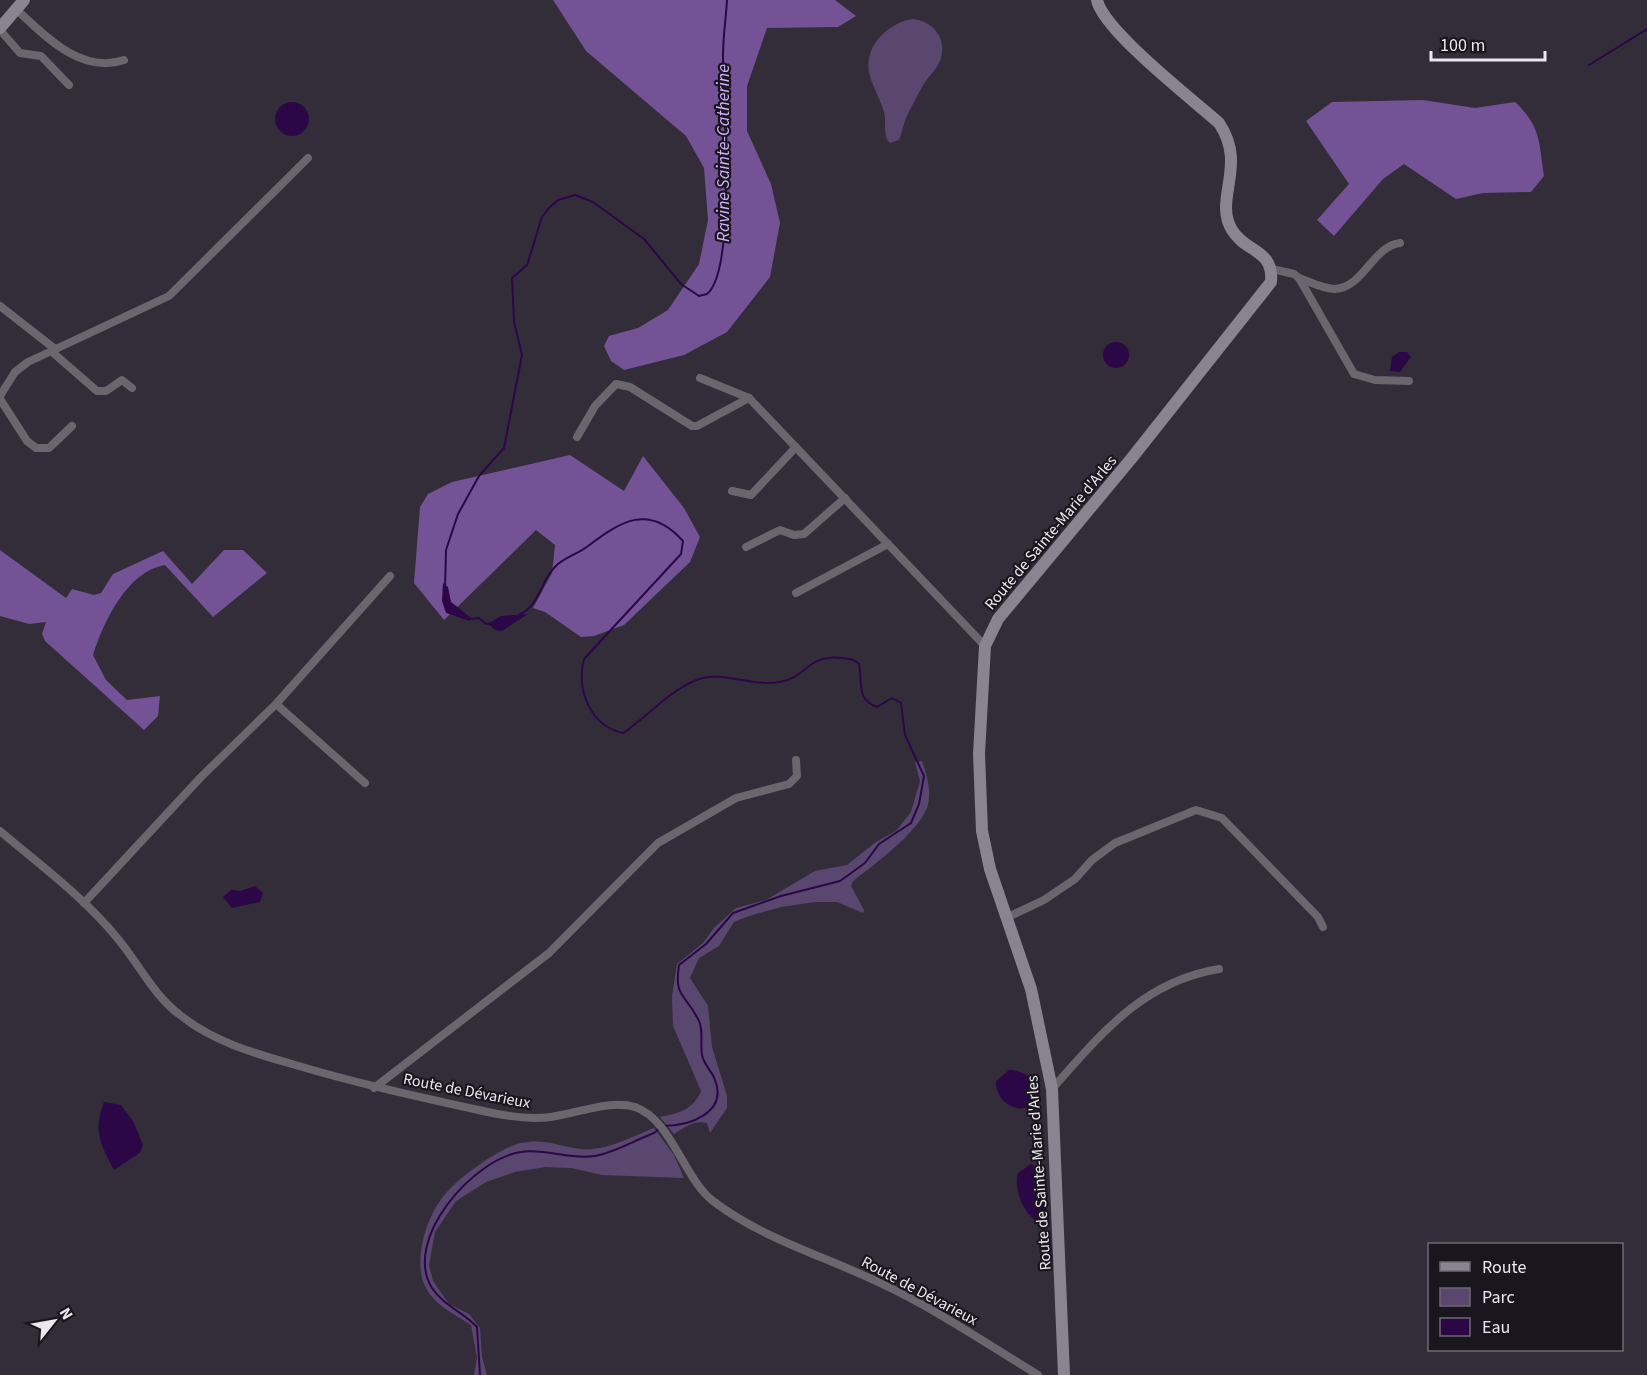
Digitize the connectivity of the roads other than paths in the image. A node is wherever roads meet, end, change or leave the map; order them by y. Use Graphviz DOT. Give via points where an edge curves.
graph roads {
  1 [pos="1096,1"];
  2 [pos="20,4"];
  3 [pos="0,29"];
  4 [pos="124,60"];
  5 [pos="69,85"];
  6 [pos="308,158"];
  7 [pos="1400,243"];
  8 [pos="1272,269"];
  9 [pos="1299,278"];
  10 [pos="0,306"];
  11 [pos="53,350"];
  12 [pos="700,378"];
  13 [pos="1409,381"];
  14 [pos="132,388"];
  15 [pos="0,397"];
  16 [pos="749,398"];
  17 [pos="72,426"];
  18 [pos="578,437"];
  19 [pos="796,447"];
  20 [pos="732,490"];
  21 [pos="845,498"];
  22 [pos="888,544"];
  23 [pos="746,547"];
  24 [pos="390,576"];
  25 [pos="796,592"];
  26 [pos="985,646"];
  27 [pos="276,704"];
  28 [pos="796,760"];
  29 [pos="365,783"];
  30 [pos="0,831"];
  31 [pos="84,903"];
  32 [pos="1008,917"];
  33 [pos="1323,927"];
  34 [pos="1219,969"];
  35 [pos="374,1088"];
  36 [pos="1052,1089"];
  37 [pos="1038,1375"];
  38 [pos="1064,1375"];
  1 -- 8 [label="main road" via="1116,30 1219,123 1232,150 1227,215 1237,235 1263,256"];
  2 -- 3 [label="main road"];
  2 -- 4 [label="street" via="52,43 69,53 102,62"];
  3 -- 5 [label="street" via="23,55 43,58"];
  6 -- 11 [label="street" via="169,296"];
  7 -- 9 [label="street" via="1388,248 1352,282 1340,288"];
  8 -- 9 [label="street"];
  8 -- 26 [label="main road, Route de Sainte-Marie d'Arles" via="1271,282 998,619"];
  9 -- 13 [label="street" via="1354,374 1375,380"];
  10 -- 11 [label="street"];
  11 -- 14 [label="street" via="97,391 109,390 122,380"];
  11 -- 15 [label="street" via="21,367"];
  12 -- 16 [label="street"];
  15 -- 17 [label="street" via="27,441 36,448 49,448"];
  16 -- 18 [label="street" via="692,426 630,387 616,384 595,406"];
  16 -- 19 [label="street"];
  19 -- 20 [label="street" via="751,495"];
  19 -- 21 [label="street"];
  21 -- 22 [label="street"];
  21 -- 23 [label="street" via="804,534 780,530"];
  22 -- 25 [label="street"];
  22 -- 26 [label="street"];
  24 -- 27 [label="street"];
  26 -- 32 [label="main road, Route de Sainte-Marie d'Arles" via="979,754 982,831 990,869"];
  27 -- 29 [label="street"];
  27 -- 31 [label="street" via="201,777"];
  28 -- 35 [label="street" via="797,776 789,784 736,798 658,843 549,953"];
  30 -- 31 [label="street, Route de Dévarieux"];
  31 -- 35 [label="street, Route de Dévarieux" via="118,938 162,999 199,1029 253,1053"];
  32 -- 33 [label="street" via="1075,879 1115,843 1202,810 1222,819 1318,917"];
  32 -- 36 [label="main road, Route de Sainte-Marie d'Arles" via="1031,989"];
  34 -- 36 [label="street" via="1167,984 1116,1019"];
  35 -- 37 [label="street, Route de Dévarieux" via="504,1115 548,1118 626,1105 644,1111 668,1136 698,1185 712,1200 754,1226 929,1308"];
  36 -- 38 [label="main road, Route de Sainte-Marie d'Arles"];
}
